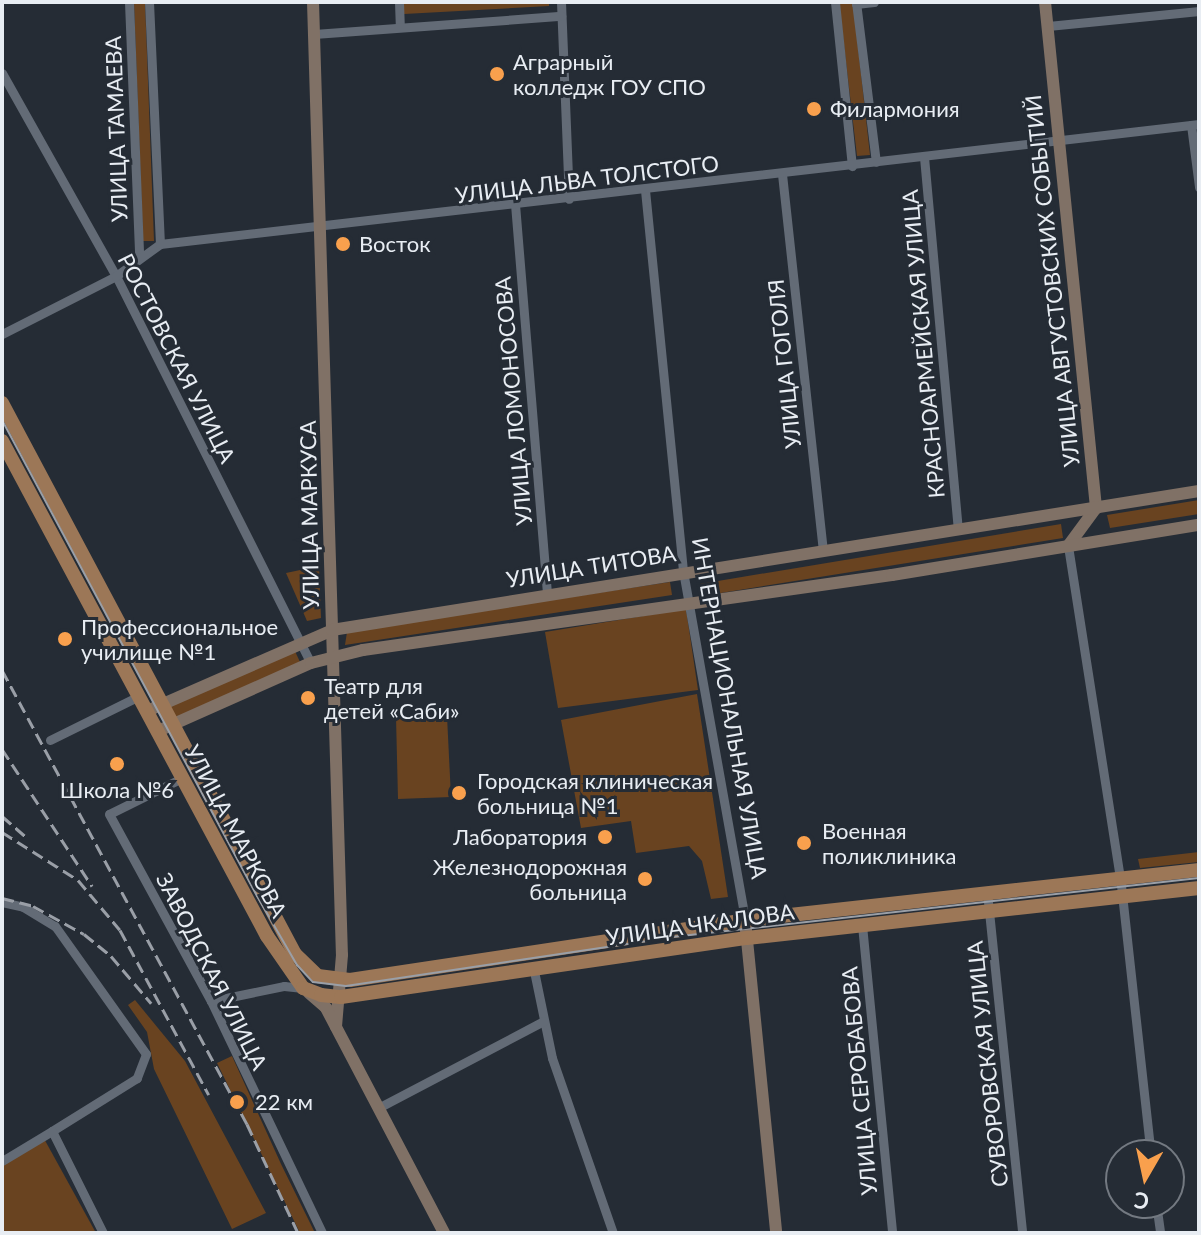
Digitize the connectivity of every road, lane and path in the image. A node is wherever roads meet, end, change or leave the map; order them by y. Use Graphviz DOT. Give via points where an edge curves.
graph roads {
  1 [pos="129,2"];
  2 [pos="149,2"];
  3 [pos="313,2"];
  4 [pos="399,2"];
  5 [pos="561,2"];
  6 [pos="835,2"];
  7 [pos="874,2"];
  8 [pos="1045,2"];
  9 [pos="856,3"];
  10 [pos="1199,11"];
  11 [pos="561,16"];
  12 [pos="1048,26"];
  13 [pos="400,27"];
  14 [pos="314,34"];
  15 [pos="2,73"];
  16 [pos="1195,124"];
  17 [pos="1056,141"];
  18 [pos="924,157"];
  19 [pos="876,162"];
  20 [pos="852,166"];
  21 [pos="782,174"];
  22 [pos="1199,187"];
  23 [pos="645,190"];
  24 [pos="569,199"];
  25 [pos="515,204"];
  26 [pos="323,229"];
  27 [pos="160,244"];
  28 [pos="139,255"];
  29 [pos="116,276"];
  30 [pos="2,334"];
  31 [pos="2,403"];
  32 [pos="2,441"];
  33 [pos="1199,491"];
  34 [pos="1096,508"];
  35 [pos="1199,525"];
  36 [pos="958,528"];
  37 [pos="1068,546"];
  38 [pos="823,550"];
  39 [pos="683,571"];
  40 [pos="547,594"];
  41 [pos="691,603"];
  42 [pos="332,630"];
  43 [pos="301,640"];
  44 [pos="331,656"];
  45 [pos="311,663"];
  46 [pos="139,696"];
  47 [pos="154,708"];
  48 [pos="164,728"];
  49 [pos="50,740"];
  50 [pos="182,778"];
  51 [pos="1199,870"];
  52 [pos="1120,876"];
  53 [pos="1199,888"];
  54 [pos="987,892"];
  55 [pos="1122,894"];
  56 [pos="2,902"];
  57 [pos="990,910"];
  58 [pos="745,920"];
  59 [pos="862,925"];
  60 [pos="747,938"];
  61 [pos="534,971"];
  62 [pos="338,981"];
  63 [pos="303,988"];
  64 [pos="336,998"];
  65 [pos="211,1001"];
  66 [pos="544,1021"];
  67 [pos="336,1027"];
  68 [pos="378,1108"];
  69 [pos="52,1131"];
  70 [pos="1149,1139"];
  71 [pos="2,1161"];
  72 [pos="103,1233"];
  73 [pos="322,1233"];
  74 [pos="444,1233"];
  75 [pos="613,1233"];
  76 [pos="776,1233"];
  77 [pos="892,1233"];
  78 [pos="1022,1233"];
  1 -- 28 [label="street, УЛИЦА ТАМАЕВА"];
  2 -- 27 [label="street, УЛИЦА ТАМАЕВА"];
  3 -- 14 [label="street, УЛИЦА МАРКУСА"];
  4 -- 13 [label="street"];
  5 -- 11 [label="street"];
  6 -- 20 [label="street"];
  7 -- 9 [label="street"];
  8 -- 12 [label="street, УЛИЦА АВГУСТОВСКИХ СОБЫТИЙ"];
  9 -- 19 [label="street"];
  10 -- 12 [label="street"];
  11 -- 13 [label="street"];
  11 -- 24 [label="street"];
  12 -- 17 [label="street, УЛИЦА АВГУСТОВСКИХ СОБЫТИЙ"];
  13 -- 14 [label="street"];
  14 -- 26 [label="street, УЛИЦА МАРКУСА"];
  15 -- 29 [label="street, РОСТОВСКАЯ УЛИЦА"];
  16 -- 17 [label="street, УЛИЦА ЛЬВА ТОЛСТОГО"];
  16 -- 22 [label="street"];
  17 -- 18 [label="street, УЛИЦА ЛЬВА ТОЛСТОГО"];
  17 -- 34 [label="street, УЛИЦА АВГУСТОВСКИХ СОБЫТИЙ"];
  18 -- 19 [label="street, УЛИЦА ЛЬВА ТОЛСТОГО"];
  18 -- 36 [label="street, КРАСНОАРМЕЙСКАЯ УЛИЦА"];
  19 -- 20 [label="street, УЛИЦА ЛЬВА ТОЛСТОГО"];
  20 -- 21 [label="street, УЛИЦА ЛЬВА ТОЛСТОГО"];
  21 -- 23 [label="street, УЛИЦА ЛЬВА ТОЛСТОГО"];
  21 -- 38 [label="street, УЛИЦА ГОГОЛЯ"];
  23 -- 24 [label="street, УЛИЦА ЛЬВА ТОЛСТОГО"];
  23 -- 39 [label="street, ИНТЕРНАЦИОНАЛЬНАЯ УЛИЦА"];
  24 -- 25 [label="street, УЛИЦА ЛЬВА ТОЛСТОГО"];
  25 -- 26 [label="street, УЛИЦА ЛЬВА ТОЛСТОГО"];
  25 -- 40 [label="street, УЛИЦА ЛОМОНОСОВА"];
  26 -- 27 [label="street, УЛИЦА ЛЬВА ТОЛСТОГО"];
  26 -- 42 [label="street, УЛИЦА МАРКУСА"];
  27 -- 28 [label="street, УЛИЦА ЛЬВА ТОЛСТОГО"];
  28 -- 29 [label="street, УЛИЦА ЛЬВА ТОЛСТОГО"];
  29 -- 30 [label="street, УЛИЦА ЛЬВА ТОЛСТОГО"];
  29 -- 43 [label="street, РОСТОВСКАЯ УЛИЦА"];
  31 -- 47 [label="main road, УЛИЦА МАРКОВА"];
  32 -- 46 [label="main road, УЛИЦА МАРКОВА"];
  33 -- 34 [label="street, УЛИЦА ТИТОВА"];
  34 -- 36 [label="street, УЛИЦА ТИТОВА"];
  34 -- 37 [label="street"];
  35 -- 37 [label="street"];
  36 -- 38 [label="street, УЛИЦА ТИТОВА"];
  37 -- 41 [label="street"];
  37 -- 52 [label="street"];
  38 -- 39 [label="street, УЛИЦА ТИТОВА"];
  39 -- 40 [label="street, УЛИЦА ТИТОВА"];
  39 -- 41 [label="street, ИНТЕРНАЦИОНАЛЬНАЯ УЛИЦА"];
  40 -- 42 [label="street, УЛИЦА ТИТОВА"];
  41 -- 44 [label="street"];
  41 -- 58 [label="street, ИНТЕРНАЦИОНАЛЬНАЯ УЛИЦА"];
  42 -- 43 [label="street, УЛИЦА ТИТОВА"];
  42 -- 44 [label="street, УЛИЦА МАРКУСА"];
  43 -- 45 [label="street, РОСТОВСКАЯ УЛИЦА"];
  43 -- 47 [label="street, УЛИЦА ТИТОВА"];
  44 -- 45 [label="street"];
  44 -- 62 [label="street, УЛИЦА МАРКУСА" via="342,955"];
  45 -- 48 [label="street"];
  46 -- 47 [label="main road, УЛИЦА МАРКОВА"];
  46 -- 49 [label="street"];
  47 -- 48 [label="main road, УЛИЦА МАРКОВА"];
  48 -- 50 [label="main road, УЛИЦА МАРКОВА"];
  48 -- 62 [label="main road, УЛИЦА МАРКОВА" via="295,954 309,973"];
  50 -- 63 [label="main road, УЛИЦА МАРКОВА" via="267,936"];
  50 -- 65 [label="street, ЗАВОДСКАЯ УЛИЦА" via="109,814"];
  51 -- 52 [label="main road, УЛИЦА ЧКАЛОВА"];
  52 -- 54 [label="main road, УЛИЦА ЧКАЛОВА"];
  52 -- 55 [label="street"];
  53 -- 55 [label="main road, УЛИЦА ЧКАЛОВА"];
  54 -- 57 [label="street, СУВОРОВСКАЯ УЛИЦА"];
  54 -- 58 [label="main road, УЛИЦА ЧКАЛОВА"];
  55 -- 57 [label="main road, УЛИЦА ЧКАЛОВА"];
  55 -- 70 [label="street"];
  56 -- 69 [label="street" via="23,907 55,926 146,1054 137,1078"];
  57 -- 59 [label="main road, УЛИЦА ЧКАЛОВА"];
  57 -- 78 [label="street, СУВОРОВСКАЯ УЛИЦА"];
  58 -- 60 [label="street, ИНТЕРНАЦИОНАЛЬНАЯ УЛИЦА"];
  58 -- 62 [label="main road, УЛИЦА ЧКАЛОВА"];
  59 -- 60 [label="main road, УЛИЦА ЧКАЛОВА"];
  59 -- 77 [label="street, УЛИЦА СЕРОБАБОВА"];
  60 -- 61 [label="main road, УЛИЦА ЧКАЛОВА"];
  60 -- 76 [label="street, ИНТЕРНАЦИОНАЛЬНАЯ УЛИЦА"];
  61 -- 64 [label="main road, УЛИЦА ЧКАЛОВА"];
  61 -- 66 [label="street"];
  62 -- 64 [label="street, УЛИЦА МАРКУСА"];
  63 -- 64 [label="main road, УЛИЦА ЧКАЛОВА"];
  63 -- 65 [label="street, УЛИЦА ЧКАЛОВА" via="284,986"];
  63 -- 67 [label="street, УЛИЦА МАРКОВА" via="326,1008"];
  64 -- 67 [label="street, УЛИЦА МАРКУСА"];
  65 -- 73 [label="street, ЗАВОДСКАЯ УЛИЦА"];
  66 -- 68 [label="street"];
  66 -- 75 [label="street"];
  67 -- 68 [label="street, УЛИЦА МАРКОВА"];
  68 -- 74 [label="street, УЛИЦА МАРКОВА"];
  69 -- 71 [label="street"];
  69 -- 72 [label="street"];
}
